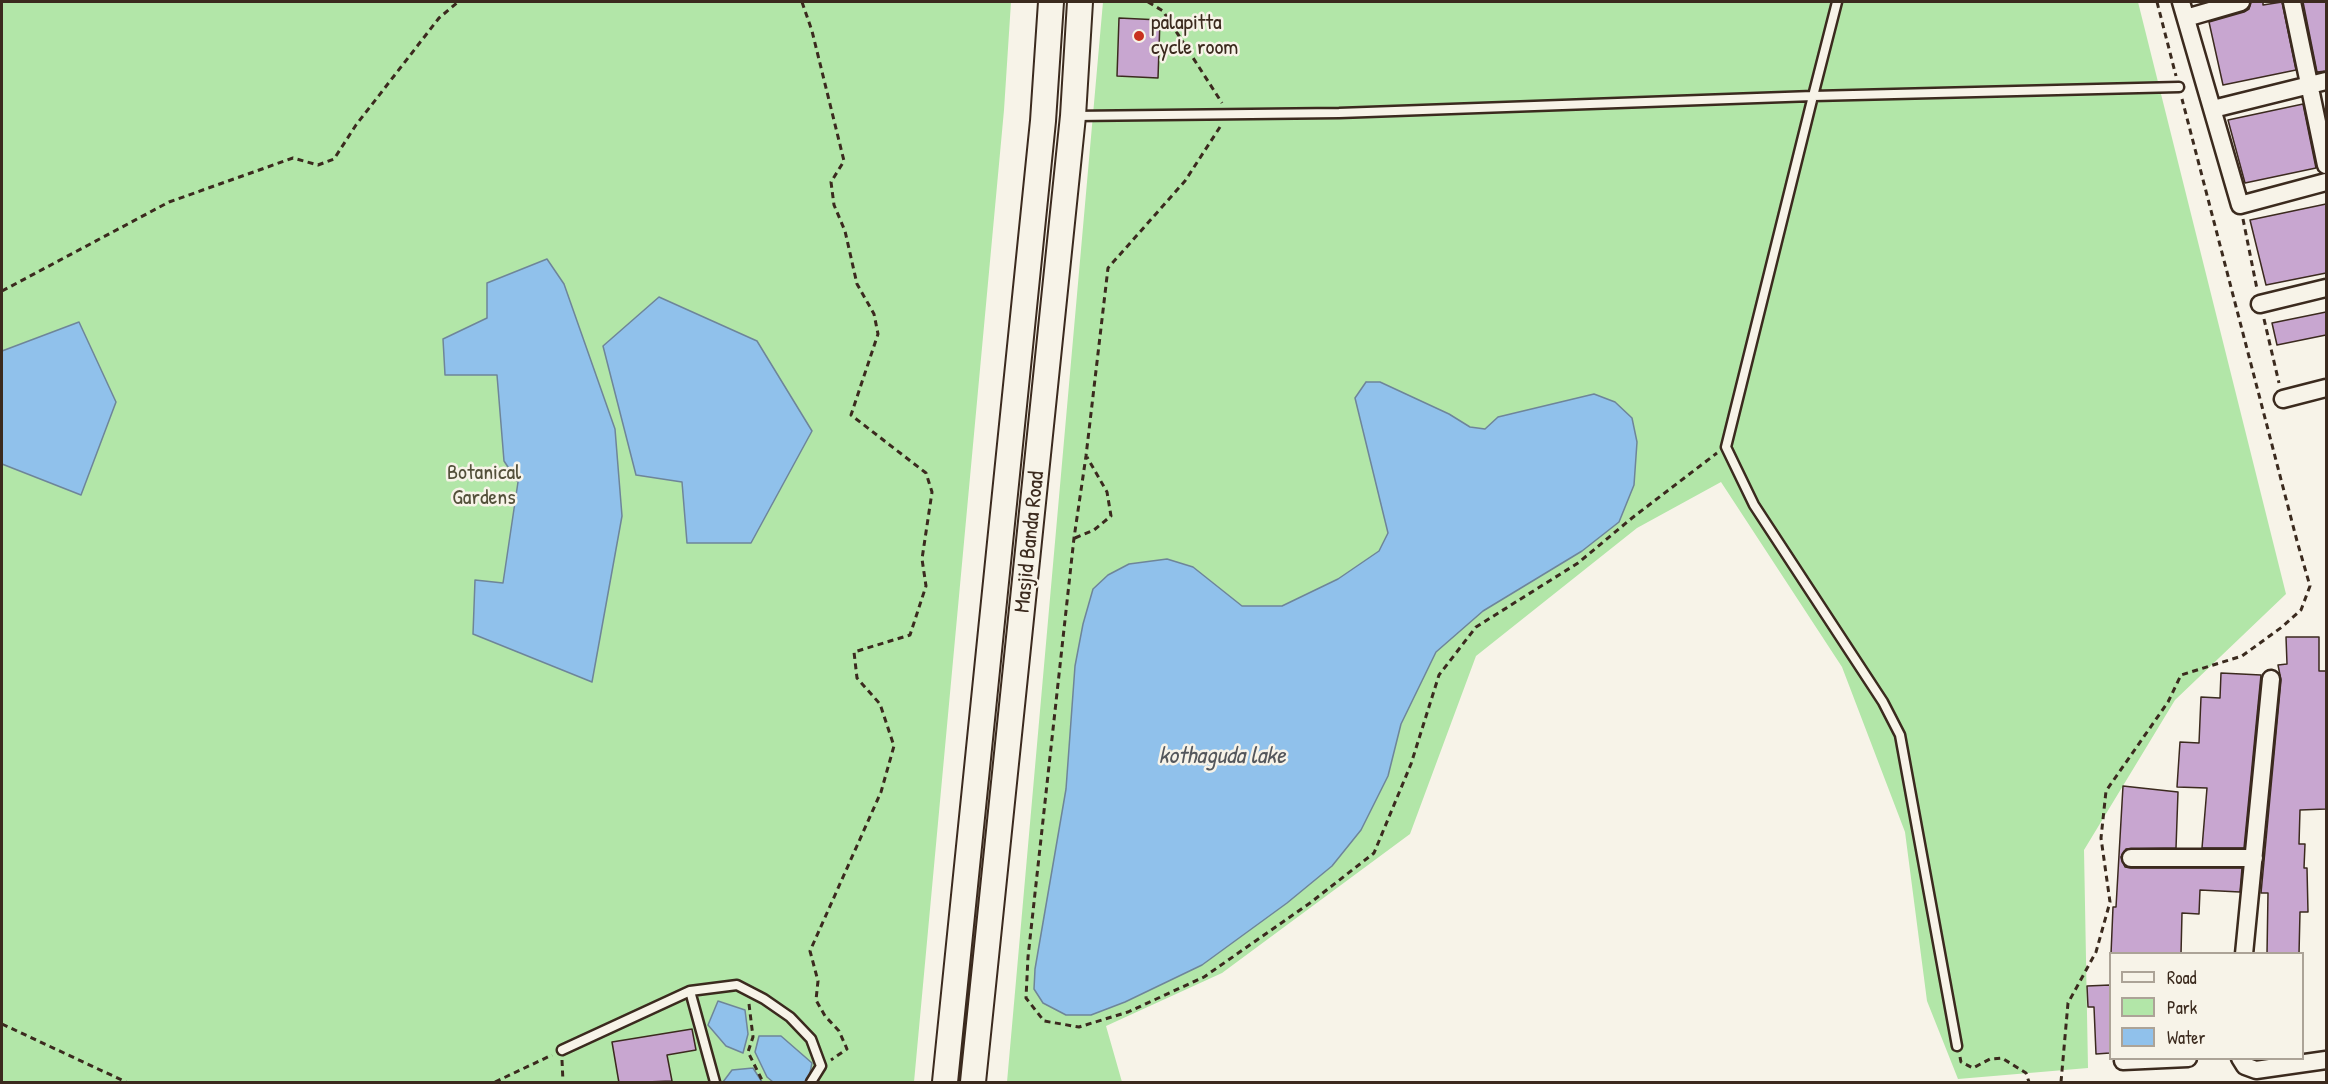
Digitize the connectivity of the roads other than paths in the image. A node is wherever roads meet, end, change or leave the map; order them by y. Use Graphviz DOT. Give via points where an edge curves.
graph roads {
  1 [pos="1051,2"];
  2 [pos="1080,2"];
  3 [pos="1837,2"];
  4 [pos="2181,2"];
  5 [pos="2241,2"];
  6 [pos="2292,2"];
  7 [pos="2186,18"];
  8 [pos="2326,81"];
  9 [pos="2309,85"];
  10 [pos="2179,87"];
  11 [pos="1813,96"];
  12 [pos="2213,109"];
  13 [pos="1073,116"];
  14 [pos="2326,165"];
  15 [pos="2326,182"];
  16 [pos="2326,288"];
  17 [pos="2260,304"];
  18 [pos="2326,388"];
  19 [pos="2283,399"];
  20 [pos="2271,679"];
  21 [pos="2131,858"];
  22 [pos="2254,858"];
  23 [pos="2244,952"];
  24 [pos="690,992"];
  25 [pos="1957,1046"];
  26 [pos="562,1050"];
  27 [pos="2156,1060"];
  28 [pos="2241,1060"];
  29 [pos="2326,1060"];
  30 [pos="2123,1061"];
  31 [pos="2291,1065"];
  32 [pos="715,1083"];
  33 [pos="811,1083"];
  34 [pos="945,1083"];
  35 [pos="973,1083"];
  36 [pos="2292,1083"];
  1 -- 34 [label="main road, Masjid Banda Road" via="1039,157"];
  2 -- 13 [label="main road, Masjid Banda Road"];
  3 -- 11 [label="lane"];
  4 -- 7 [label="street"];
  5 -- 7 [label="street"];
  6 -- 9 [label="street"];
  7 -- 12 [label="street"];
  8 -- 9 [label="street"];
  9 -- 12 [label="street"];
  9 -- 14 [label="street"];
  10 -- 11 [label="lane"];
  11 -- 13 [label="lane" via="1339,113"];
  11 -- 25 [label="lane" via="1726,447 1754,504 1883,702 1900,735"];
  12 -- 15 [label="street" via="2240,205"];
  13 -- 35 [label="main road, Masjid Banda Road"];
  16 -- 17 [label="street"];
  18 -- 19 [label="street"];
  20 -- 22 [label="street"];
  21 -- 22 [label="street"];
  22 -- 23 [label="street"];
  24 -- 26 [label="lane"];
  24 -- 32 [label="lane"];
  24 -- 33 [label="lane" via="737,985 790,1017 811,1039 821,1066"];
  27 -- 30 [label="street"];
  28 -- 31 [label="street" via="2256,1071"];
  29 -- 31 [label="street"];
  31 -- 36 [label="street"];
}
